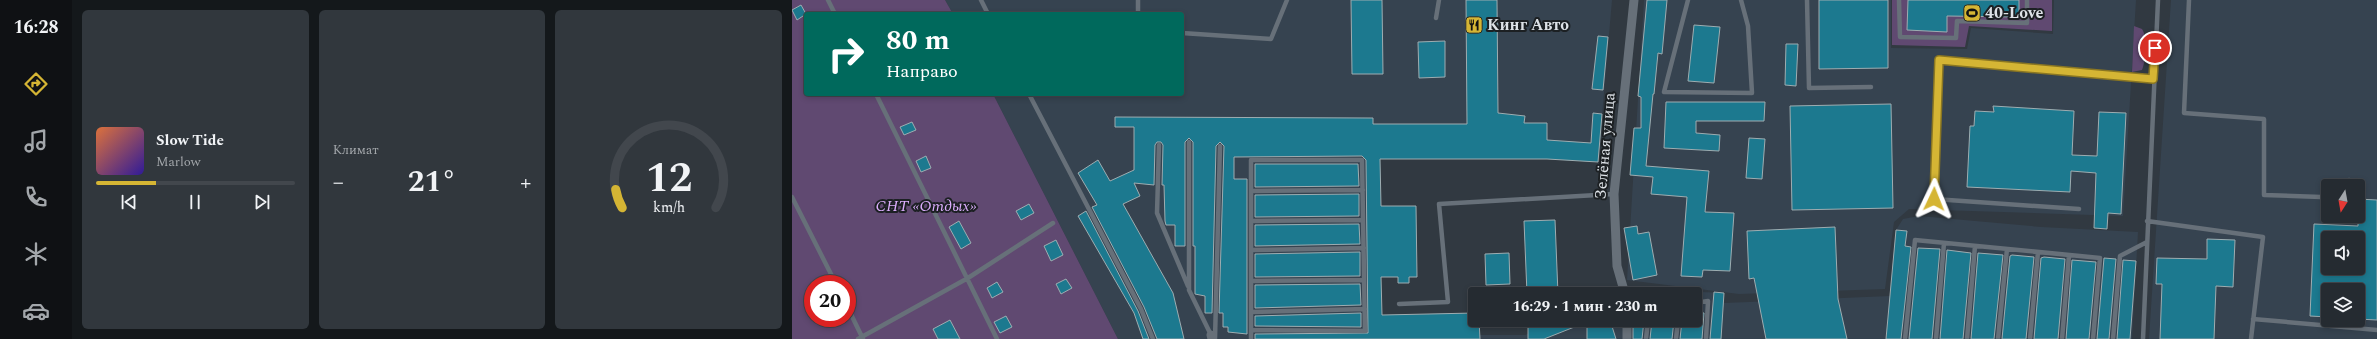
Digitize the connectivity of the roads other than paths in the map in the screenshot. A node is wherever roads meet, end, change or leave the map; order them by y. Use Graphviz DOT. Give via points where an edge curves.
graph roads {
  1 [pos="828,0"];
  2 [pos="981,0"];
  3 [pos="1138,0"];
  4 [pos="1287,0"];
  5 [pos="1439,0"];
  6 [pos="1634,0"];
  7 [pos="1688,0"];
  8 [pos="1741,0"];
  9 [pos="1807,0"];
  10 [pos="1899,0"];
  11 [pos="2027,0"];
  12 [pos="2158,0"];
  13 [pos="2189,0"];
  14 [pos="834,12"];
  15 [pos="987,12"];
  16 [pos="1138,12"];
  17 [pos="1436,18"];
  18 [pos="1184,33"];
  19 [pos="2153,79"];
  20 [pos="1871,87"];
  21 [pos="877,96"];
  22 [pos="1030,96"];
  23 [pos="1189,142"];
  24 [pos="1159,145"];
  25 [pos="1220,146"];
  26 [pos="1363,190"];
  27 [pos="1251,191"];
  28 [pos="1614,194"];
  29 [pos="792,197"];
  30 [pos="2321,197"];
  31 [pos="2079,209"];
  32 [pos="1363,220"];
  33 [pos="1251,221"];
  34 [pos="2147,221"];
  35 [pos="1053,222"];
  36 [pos="2147,242"];
  37 [pos="1944,243"];
  38 [pos="1975,246"];
  39 [pos="1364,248"];
  40 [pos="2007,249"];
  41 [pos="1251,250"];
  42 [pos="2038,252"];
  43 [pos="2069,255"];
  44 [pos="831,275"];
  45 [pos="968,278"];
  46 [pos="1364,280"];
  47 [pos="1251,281"];
  48 [pos="1623,287"];
  49 [pos="1189,290"];
  50 [pos="1702,302"];
  51 [pos="1399,304"];
  52 [pos="1364,309"];
  53 [pos="1251,312"];
  54 [pos="2253,319"];
  55 [pos="856,327"];
  56 [pos="1627,327"];
  57 [pos="1647,327"];
  58 [pos="1677,327"];
  59 [pos="1251,330"];
  60 [pos="2377,330"];
  61 [pos="861,338"];
  62 [pos="1213,338"];
  63 [pos="997,339"];
  64 [pos="1153,339"];
  65 [pos="1251,339"];
  66 [pos="1627,339"];
  67 [pos="1646,339"];
  68 [pos="1676,339"];
  69 [pos="1706,339"];
  70 [pos="1905,339"];
  71 [pos="1936,339"];
  72 [pos="1967,339"];
  73 [pos="1998,339"];
  74 [pos="2030,339"];
  75 [pos="2062,339"];
  76 [pos="2093,339"];
  77 [pos="2114,339"];
  78 [pos="2143,339"];
  79 [pos="2251,339"];
  1 -- 14 [label="lane"];
  2 -- 15 [label="lane"];
  3 -- 16 [label="lane"];
  4 -- 18 [label="lane" via="1271,39"];
  5 -- 17 [label="lane"];
  6 -- 28 [label="street, Зелёная улица"];
  7 -- 8 [label="lane" via="1664,92 1752,93 1748,26"];
  9 -- 20 [label="lane" via="1809,88"];
  10 -- 11 [label="lane" via="1900,37 1956,38 1957,21 2027,23"];
  12 -- 19 [label="lane"];
  13 -- 30 [label="lane" via="2184,113 2264,119 2264,195"];
  19 -- 31 [label="lane" via="1939,60 1934,199"];
  19 -- 34 [label="lane"];
  21 -- 45 [label="lane"];
  22 -- 64 [label="lane" via="1141,309"];
  23 -- 49 [label="lane"];
  24 -- 49 [label="lane" via="1158,214"];
  25 -- 62 [label="lane"];
  26 -- 27 [label="lane"];
  26 -- 27 [label="lane" via="1362,160 1251,160"];
  26 -- 32 [label="lane"];
  27 -- 33 [label="lane"];
  28 -- 48 [label="street, Зелёная улица" via="1617,266"];
  28 -- 51 [label="lane" via="1439,204 1448,302"];
  29 -- 44 [label="lane"];
  32 -- 33 [label="lane"];
  32 -- 39 [label="lane"];
  33 -- 41 [label="lane"];
  34 -- 36 [label="lane"];
  34 -- 54 [label="lane" via="2263,237"];
  35 -- 45 [label="lane"];
  36 -- 77 [label="lane" via="2120,256"];
  36 -- 78 [label="lane"];
  37 -- 38 [label="lane"];
  37 -- 70 [label="lane" via="1915,240"];
  37 -- 71 [label="lane"];
  38 -- 40 [label="lane"];
  38 -- 72 [label="lane"];
  39 -- 41 [label="lane"];
  39 -- 46 [label="lane"];
  40 -- 42 [label="lane"];
  40 -- 73 [label="lane"];
  41 -- 47 [label="lane"];
  42 -- 43 [label="lane"];
  42 -- 74 [label="lane"];
  43 -- 75 [label="lane"];
  43 -- 76 [label="lane" via="2100,258"];
  45 -- 61 [label="lane"];
  45 -- 63 [label="lane"];
  46 -- 47 [label="lane"];
  46 -- 52 [label="lane"];
  47 -- 53 [label="lane"];
  49 -- 62 [label="lane"];
  50 -- 69 [label="lane" via="1708,301"];
  52 -- 53 [label="lane"];
  52 -- 59 [label="lane" via="1365,330"];
  53 -- 59 [label="lane"];
  54 -- 60 [label="lane"];
  54 -- 79 [label="lane"];
  55 -- 61 [label="lane"];
  56 -- 66 [label="street"];
  57 -- 67 [label="lane"];
  58 -- 68 [label="lane"];
  59 -- 65 [label="lane"];
}
